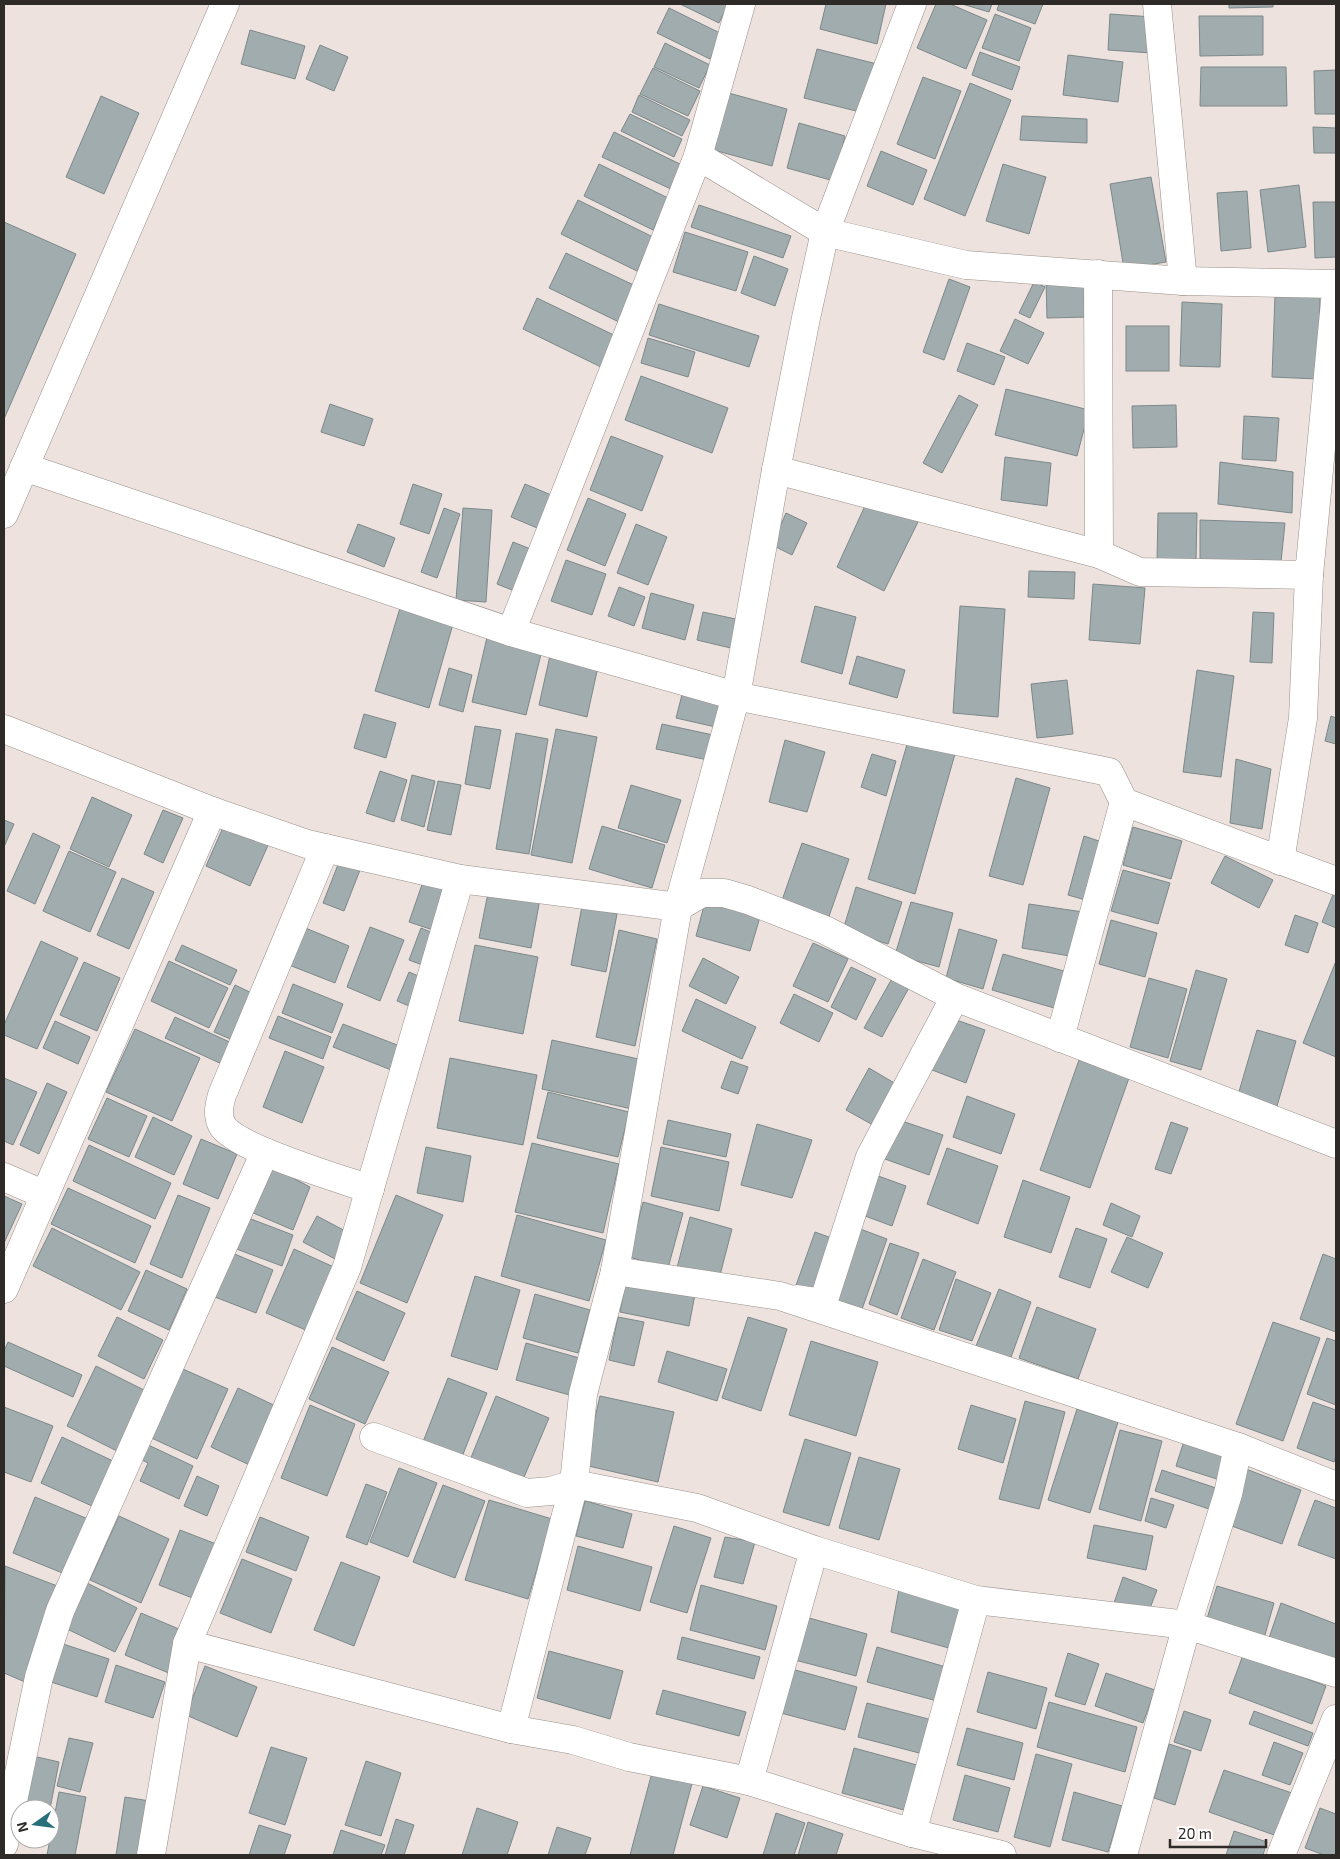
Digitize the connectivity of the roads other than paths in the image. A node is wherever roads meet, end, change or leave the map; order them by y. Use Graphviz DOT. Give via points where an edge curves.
graph roads {
  1 [pos="225,4"];
  2 [pos="741,4"];
  3 [pos="912,4"];
  4 [pos="1157,4"];
  5 [pos="698,156"];
  6 [pos="825,232"];
  7 [pos="1098,274"];
  8 [pos="1183,280"];
  9 [pos="1336,284"];
  10 [pos="1336,291"];
  11 [pos="24,467"];
  12 [pos="776,470"];
  13 [pos="4,514"];
  14 [pos="1099,554"];
  15 [pos="1308,575"];
  16 [pos="511,632"];
  17 [pos="736,696"];
  18 [pos="4,729"];
  19 [pos="1124,802"];
  20 [pos="212,811"];
  21 [pos="325,848"];
  22 [pos="1280,861"];
  23 [pos="460,879"];
  24 [pos="1336,881"];
  25 [pos="678,907"];
  26 [pos="955,997"];
  27 [pos="1060,1038"];
  28 [pos="1336,1144"];
  29 [pos="265,1152"];
  30 [pos="4,1177"];
  31 [pos="370,1189"];
  32 [pos="45,1195"];
  33 [pos="615,1271"];
  34 [pos="4,1290"];
  35 [pos="780,1296"];
  36 [pos="374,1437"];
  37 [pos="1238,1447"];
  38 [pos="574,1484"];
  39 [pos="1336,1486"];
  40 [pos="814,1550"];
  41 [pos="976,1600"];
  42 [pos="1187,1625"];
  43 [pos="187,1644"];
  44 [pos="1336,1673"];
  45 [pos="511,1729"];
  46 [pos="1333,1734"];
  47 [pos="749,1781"];
  48 [pos="912,1833"];
  49 [pos="4,1844"];
  50 [pos="150,1855"];
  51 [pos="1002,1855"];
  52 [pos="1123,1855"];
  53 [pos="1281,1855"];
  1 -- 11 [label="street"];
  2 -- 5 [label="street"];
  3 -- 6 [label="street"];
  4 -- 8 [label="street"];
  5 -- 6 [label="street"];
  5 -- 16 [label="street"];
  6 -- 7 [label="street" via="966,265"];
  6 -- 12 [label="street"];
  7 -- 8 [label="street"];
  7 -- 14 [label="street"];
  8 -- 9 [label="street"];
  10 -- 15 [label="street"];
  11 -- 13 [label="street"];
  11 -- 16 [label="street"];
  12 -- 14 [label="street"];
  12 -- 17 [label="street"];
  14 -- 15 [label="street" via="1140,572"];
  15 -- 22 [label="street" via="1304,718"];
  16 -- 17 [label="street"];
  17 -- 19 [label="street" via="1109,772"];
  17 -- 25 [label="street"];
  18 -- 20 [label="street"];
  19 -- 22 [label="street"];
  19 -- 27 [label="street"];
  20 -- 21 [label="street"];
  20 -- 32 [label="street"];
  21 -- 23 [label="street"];
  21 -- 29 [label="street" via="222,1095 218,1112 222,1125 230,1134"];
  22 -- 24 [label="street"];
  23 -- 25 [label="street"];
  23 -- 31 [label="street"];
  25 -- 26 [label="street" via="702,893 724,893 748,900 825,930"];
  25 -- 33 [label="street"];
  26 -- 27 [label="street"];
  26 -- 35 [label="street" via="870,1157 823,1303"];
  27 -- 28 [label="street"];
  29 -- 31 [label="street"];
  29 -- 49 [label="street" via="60,1611 39,1677"];
  30 -- 32 [label="street"];
  31 -- 43 [label="street" via="347,1267"];
  32 -- 34 [label="street"];
  33 -- 35 [label="street"];
  33 -- 38 [label="street" via="583,1394"];
  35 -- 37 [label="street"];
  36 -- 38 [label="street" via="527,1493 551,1492"];
  37 -- 39 [label="street"];
  37 -- 42 [label="street" via="1228,1494"];
  38 -- 40 [label="street" via="697,1508"];
  38 -- 45 [label="street"];
  40 -- 41 [label="street"];
  40 -- 47 [label="street"];
  41 -- 42 [label="street"];
  41 -- 48 [label="street"];
  42 -- 44 [label="street"];
  42 -- 52 [label="street"];
  43 -- 45 [label="street"];
  43 -- 50 [label="street"];
  45 -- 47 [label="street"];
  46 -- 53 [label="street"];
  47 -- 48 [label="street"];
  48 -- 51 [label="street"];
}
